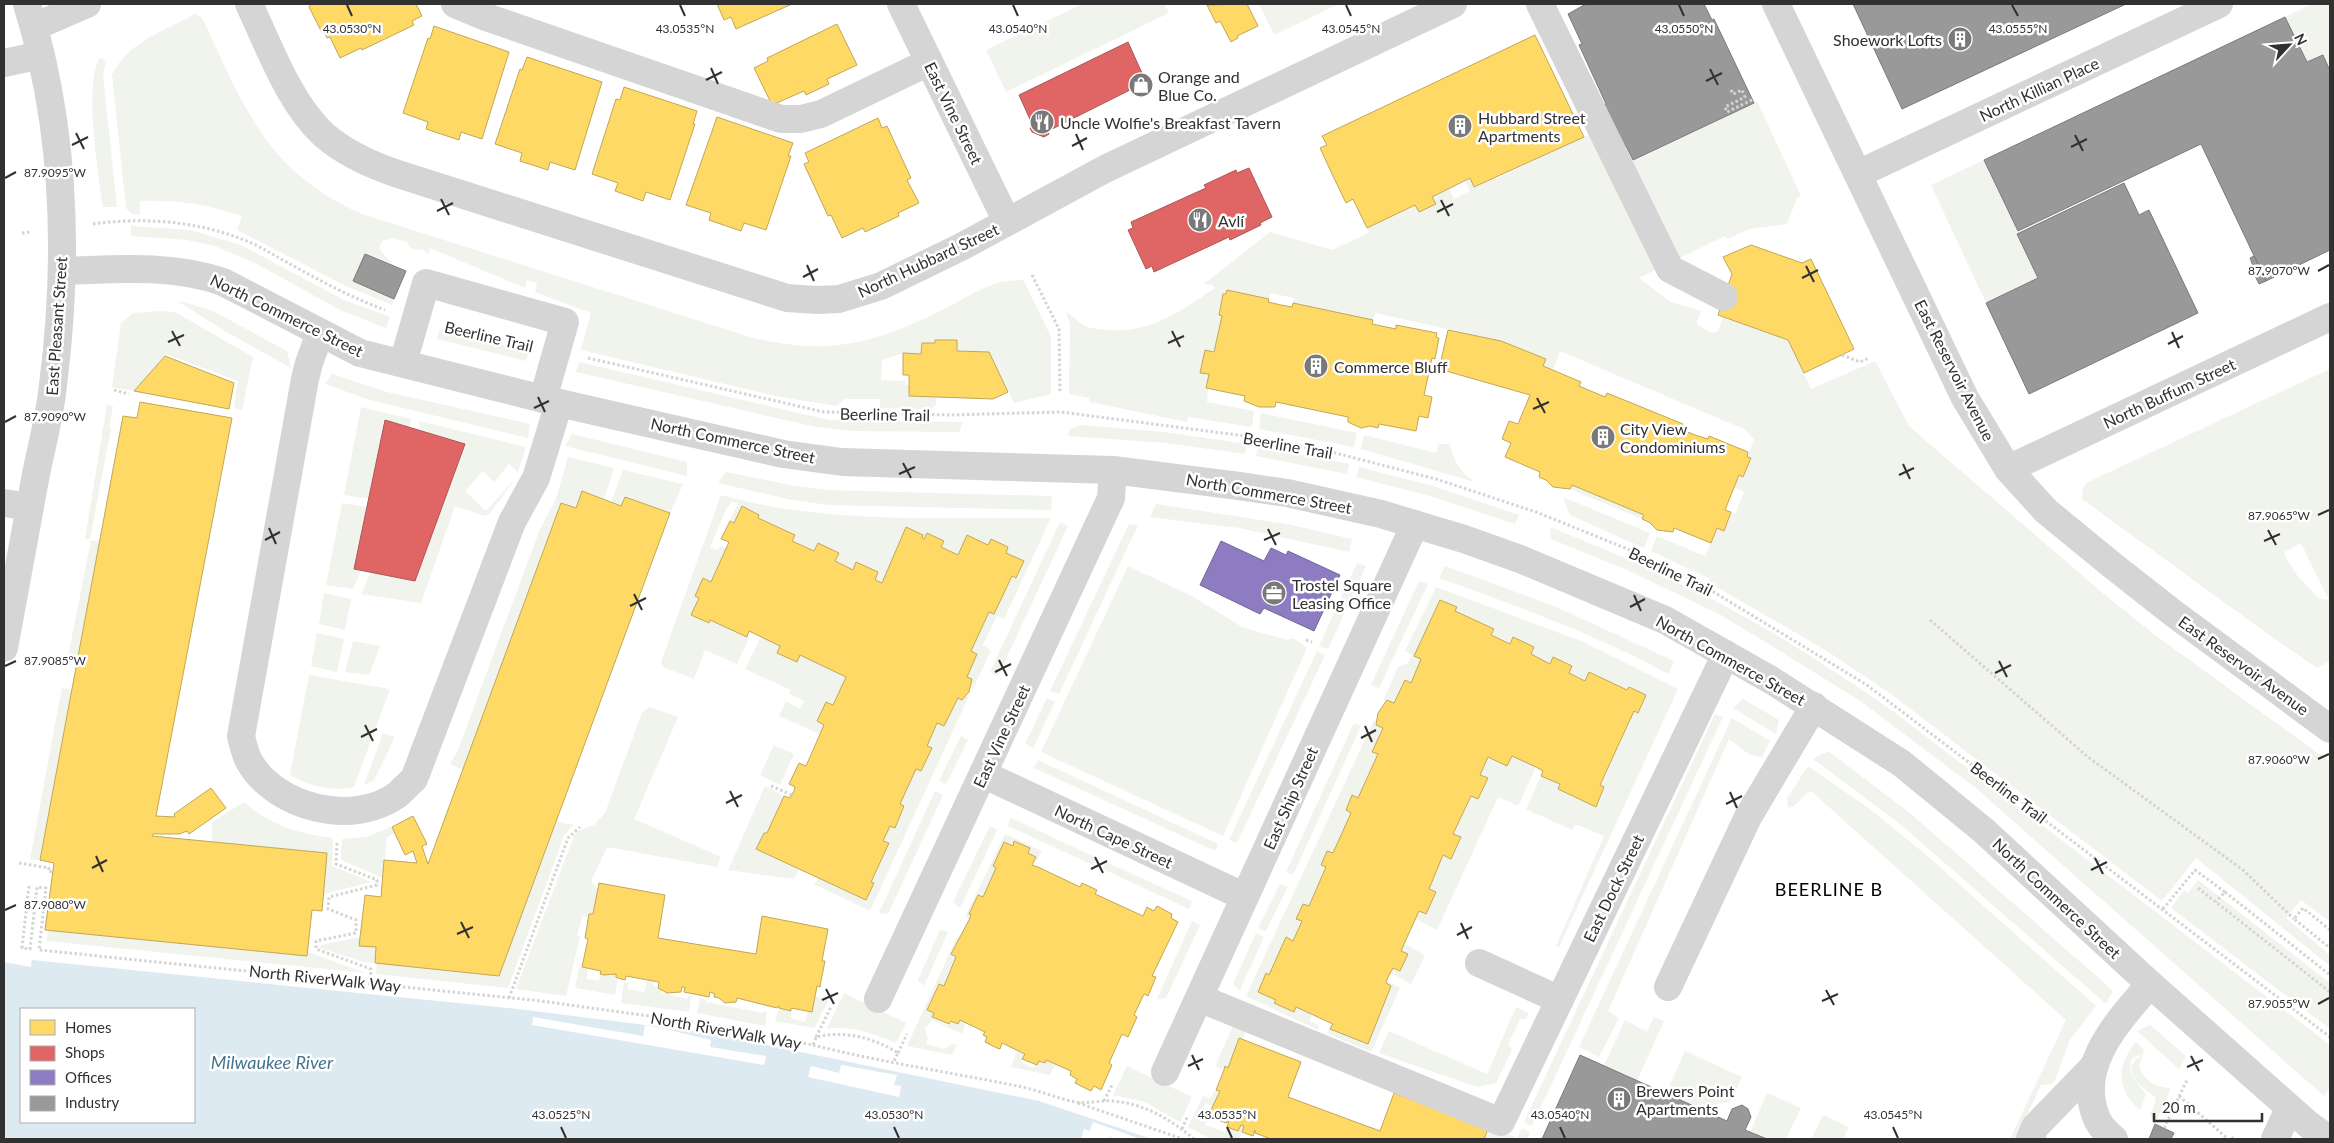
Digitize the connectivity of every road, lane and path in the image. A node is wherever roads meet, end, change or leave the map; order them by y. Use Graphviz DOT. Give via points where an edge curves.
graph roads {
  1 [pos="87,4"];
  2 [pos="249,4"];
  3 [pos="455,4"];
  4 [pos="901,4"];
  5 [pos="1453,4"];
  6 [pos="1540,4"];
  7 [pos="1776,4"];
  8 [pos="2219,4"];
  9 [pos="31,15"];
  10 [pos="40,55"];
  11 [pos="929,62"];
  12 [pos="4,63"];
  13 [pos="1731,90"];
  14 [pos="1754,99"];
  15 [pos="1858,174"];
  16 [pos="108,222"];
  17 [pos="1007,222"];
  18 [pos="62,271"];
  19 [pos="1032,275"];
  20 [pos="1724,297"];
  21 [pos="2330,317"];
  22 [pos="416,318"];
  23 [pos="470,332"];
  24 [pos="320,333"];
  25 [pos="557,351"];
  26 [pos="1842,355"];
  27 [pos="1869,358"];
  28 [pos="403,363"];
  29 [pos="114,390"];
  30 [pos="1060,393"];
  31 [pos="129,394"];
  32 [pos="551,401"];
  33 [pos="2008,469"];
  34 [pos="1112,470"];
  35 [pos="4,503"];
  36 [pos="30,507"];
  37 [pos="1415,524"];
  38 [pos="1930,620"];
  39 [pos="1306,640"];
  40 [pos="1312,642"];
  41 [pos="4,648"];
  42 [pos="1726,654"];
  43 [pos="1814,706"];
  44 [pos="2330,729"];
  45 [pos="983,774"];
  46 [pos="771,786"];
  47 [pos="792,796"];
  48 [pos="580,827"];
  49 [pos="337,835"];
  50 [pos="19,863"];
  51 [pos="53,872"];
  52 [pos="29,886"];
  53 [pos="2198,888"];
  54 [pos="2225,892"];
  55 [pos="1245,897"];
  56 [pos="2216,902"];
  57 [pos="2163,909"];
  58 [pos="2294,920"];
  59 [pos="2330,930"];
  60 [pos="2330,948"];
  61 [pos="1479,963"];
  62 [pos="2330,975"];
  63 [pos="370,983"];
  64 [pos="2150,984"];
  65 [pos="1668,987"];
  66 [pos="2330,992"];
  67 [pos="509,998"];
  68 [pos="1199,998"];
  69 [pos="878,999"];
  70 [pos="1560,1000"];
  71 [pos="831,1007"];
  72 [pos="907,1034"];
  73 [pos="2330,1037"];
  74 [pos="816,1038"];
  75 [pos="813,1045"];
  76 [pos="898,1053"];
  77 [pos="894,1063"];
  78 [pos="2095,1065"];
  79 [pos="1165,1072"];
  80 [pos="2187,1080"];
  81 [pos="1113,1083"];
  82 [pos="2179,1096"];
  83 [pos="1075,1102"];
  84 [pos="1104,1102"];
  85 [pos="2289,1109"];
  86 [pos="1188,1115"];
  87 [pos="2309,1126"];
  88 [pos="2164,1128"];
  89 [pos="1182,1129"];
  90 [pos="2235,1135"];
  91 [pos="2227,1138"];
  92 [pos="1183,1139"];
  93 [pos="1194,1139"];
  94 [pos="2030,1139"];
  95 [pos="2114,1139"];
  96 [pos="2232,1139"];
  97 [pos="2275,1139"];
  1 -- 9 [label="street"];
  2 -- 17 [label="street, North Hubbard Street" via="286,82 306,114 324,135 352,155 373,166 787,298 817,300 867,291"];
  3 -- 11 [label="street" via="782,119 802,119 821,114"];
  4 -- 11 [label="street, East Vine Street"];
  5 -- 17 [label="street, North Hubbard Street" via="1105,169"];
  6 -- 20 [label="street" via="1670,268"];
  7 -- 15 [label="street, East Reservoir Avenue"];
  8 -- 15 [label="street, North Killian Place"];
  9 -- 10 [label="street, East Pleasant Street"];
  10 -- 12 [label="street"];
  10 -- 18 [label="street, East Pleasant Street" via="56,139"];
  11 -- 17 [label="street, East Vine Street"];
  13 -- 14 [label="path" via="1733,94 1742,90 1745,97 1725,107 1727,112"];
  15 -- 33 [label="street, East Reservoir Avenue" via="1965,398"];
  16 -- 22 [label="path, Beerline Trail" via="172,222 222,232 257,245 366,302"];
  18 -- 24 [label="street, North Commerce Street" via="163,269 207,276"];
  18 -- 36 [label="street, East Pleasant Street" via="53,386"];
  19 -- 30 [label="path" via="1059,329"];
  21 -- 33 [label="street, North Buffum Street"];
  22 -- 23 [label="path, Beerline Trail"];
  22 -- 25 [label="street" via="426,283 564,322"];
  22 -- 28 [label="street"];
  24 -- 28 [label="street, North Commerce Street" via="360,353"];
  24 -- 32 [label="street" via="305,379 241,736 248,761 266,784 293,800 320,809 347,811 371,807 396,795 414,779 512,522 536,478"];
  25 -- 32 [label="street"];
  25 -- 57 [label="path, Beerline Trail" via="824,412 948,415 1061,412 1253,438 1335,453 1436,479 1536,512 1640,554 1707,588 1844,670"];
  26 -- 27 [label="path" via="1860,362"];
  28 -- 32 [label="street, North Commerce Street"];
  29 -- 31 [label="path"];
  32 -- 34 [label="street, North Commerce Street" via="783,454 842,462"];
  33 -- 44 [label="street, East Reservoir Avenue" via="2046,511 2104,559"];
  34 -- 37 [label="street, North Commerce Street" via="1287,493"];
  34 -- 45 [label="street, East Vine Street" via="1111,498"];
  35 -- 36 [label="street"];
  36 -- 41 [label="street, East Pleasant Street"];
  37 -- 42 [label="street, North Commerce Street" via="1520,559 1590,588 1665,620"];
  37 -- 55 [label="street, East Ship Street"];
  38 -- 58 [label="path" via="2088,757 2243,870"];
  39 -- 40 [label="path"];
  42 -- 43 [label="street, North Commerce Street"];
  42 -- 70 [label="street, East Dock Street"];
  43 -- 64 [label="street, North Commerce Street" via="1901,763 1983,830"];
  43 -- 65 [label="street" via="1748,817"];
  45 -- 55 [label="street, North Cape Street"];
  45 -- 69 [label="street, East Vine Street"];
  46 -- 47 [label="path"];
  48 -- 67 [label="path" via="568,838"];
  49 -- 63 [label="path" via="336,864 377,880 377,884 329,898 328,909 356,920 356,933 316,941 316,949 371,970"];
  50 -- 51 [label="path" via="49,868 48,871"];
  52 -- 63 [label="path, North RiverWalk Way" via="22,948 30,949 37,887 46,888 39,950"];
  53 -- 56 [label="path"];
  54 -- 56 [label="path"];
  54 -- 57 [label="path" via="2195,870"];
  54 -- 62 [label="path"];
  55 -- 68 [label="street, East Ship Street"];
  56 -- 66 [label="path"];
  57 -- 73 [label="path, Beerline Trail"];
  58 -- 59 [label="path" via="2303,908"];
  58 -- 60 [label="path"];
  61 -- 70 [label="street"];
  63 -- 67 [label="path, North RiverWalk Way"];
  64 -- 78 [label="street" via="2104,1041"];
  64 -- 85 [label="street, North Commerce Street"];
  67 -- 75 [label="path, North RiverWalk Way" via="699,1023"];
  68 -- 70 [label="street, East Dock Street" via="1501,1122"];
  68 -- 79 [label="street, East Ship Street"];
  71 -- 74 [label="path"];
  72 -- 76 [label="path"];
  74 -- 75 [label="path, North RiverWalk Way"];
  74 -- 76 [label="path, North RiverWalk Way" via="825,1035 860,1036"];
  75 -- 77 [label="path, North RiverWalk Way"];
  76 -- 77 [label="path"];
  77 -- 83 [label="path, North RiverWalk Way" via="1018,1086"];
  78 -- 94 [label="street" via="2035,1127"];
  78 -- 95 [label="street" via="2090,1086 2097,1120"];
  80 -- 82 [label="path"];
  81 -- 84 [label="path"];
  82 -- 88 [label="path"];
  82 -- 91 [label="path"];
  83 -- 84 [label="path, North RiverWalk Way"];
  83 -- 92 [label="path, North RiverWalk Way"];
  84 -- 89 [label="path, North RiverWalk Way" via="1146,1108"];
  85 -- 87 [label="street, North Commerce Street"];
  85 -- 97 [label="street"];
  86 -- 89 [label="path"];
  89 -- 93 [label="path, North RiverWalk Way"];
  90 -- 96 [label="path"];
}
